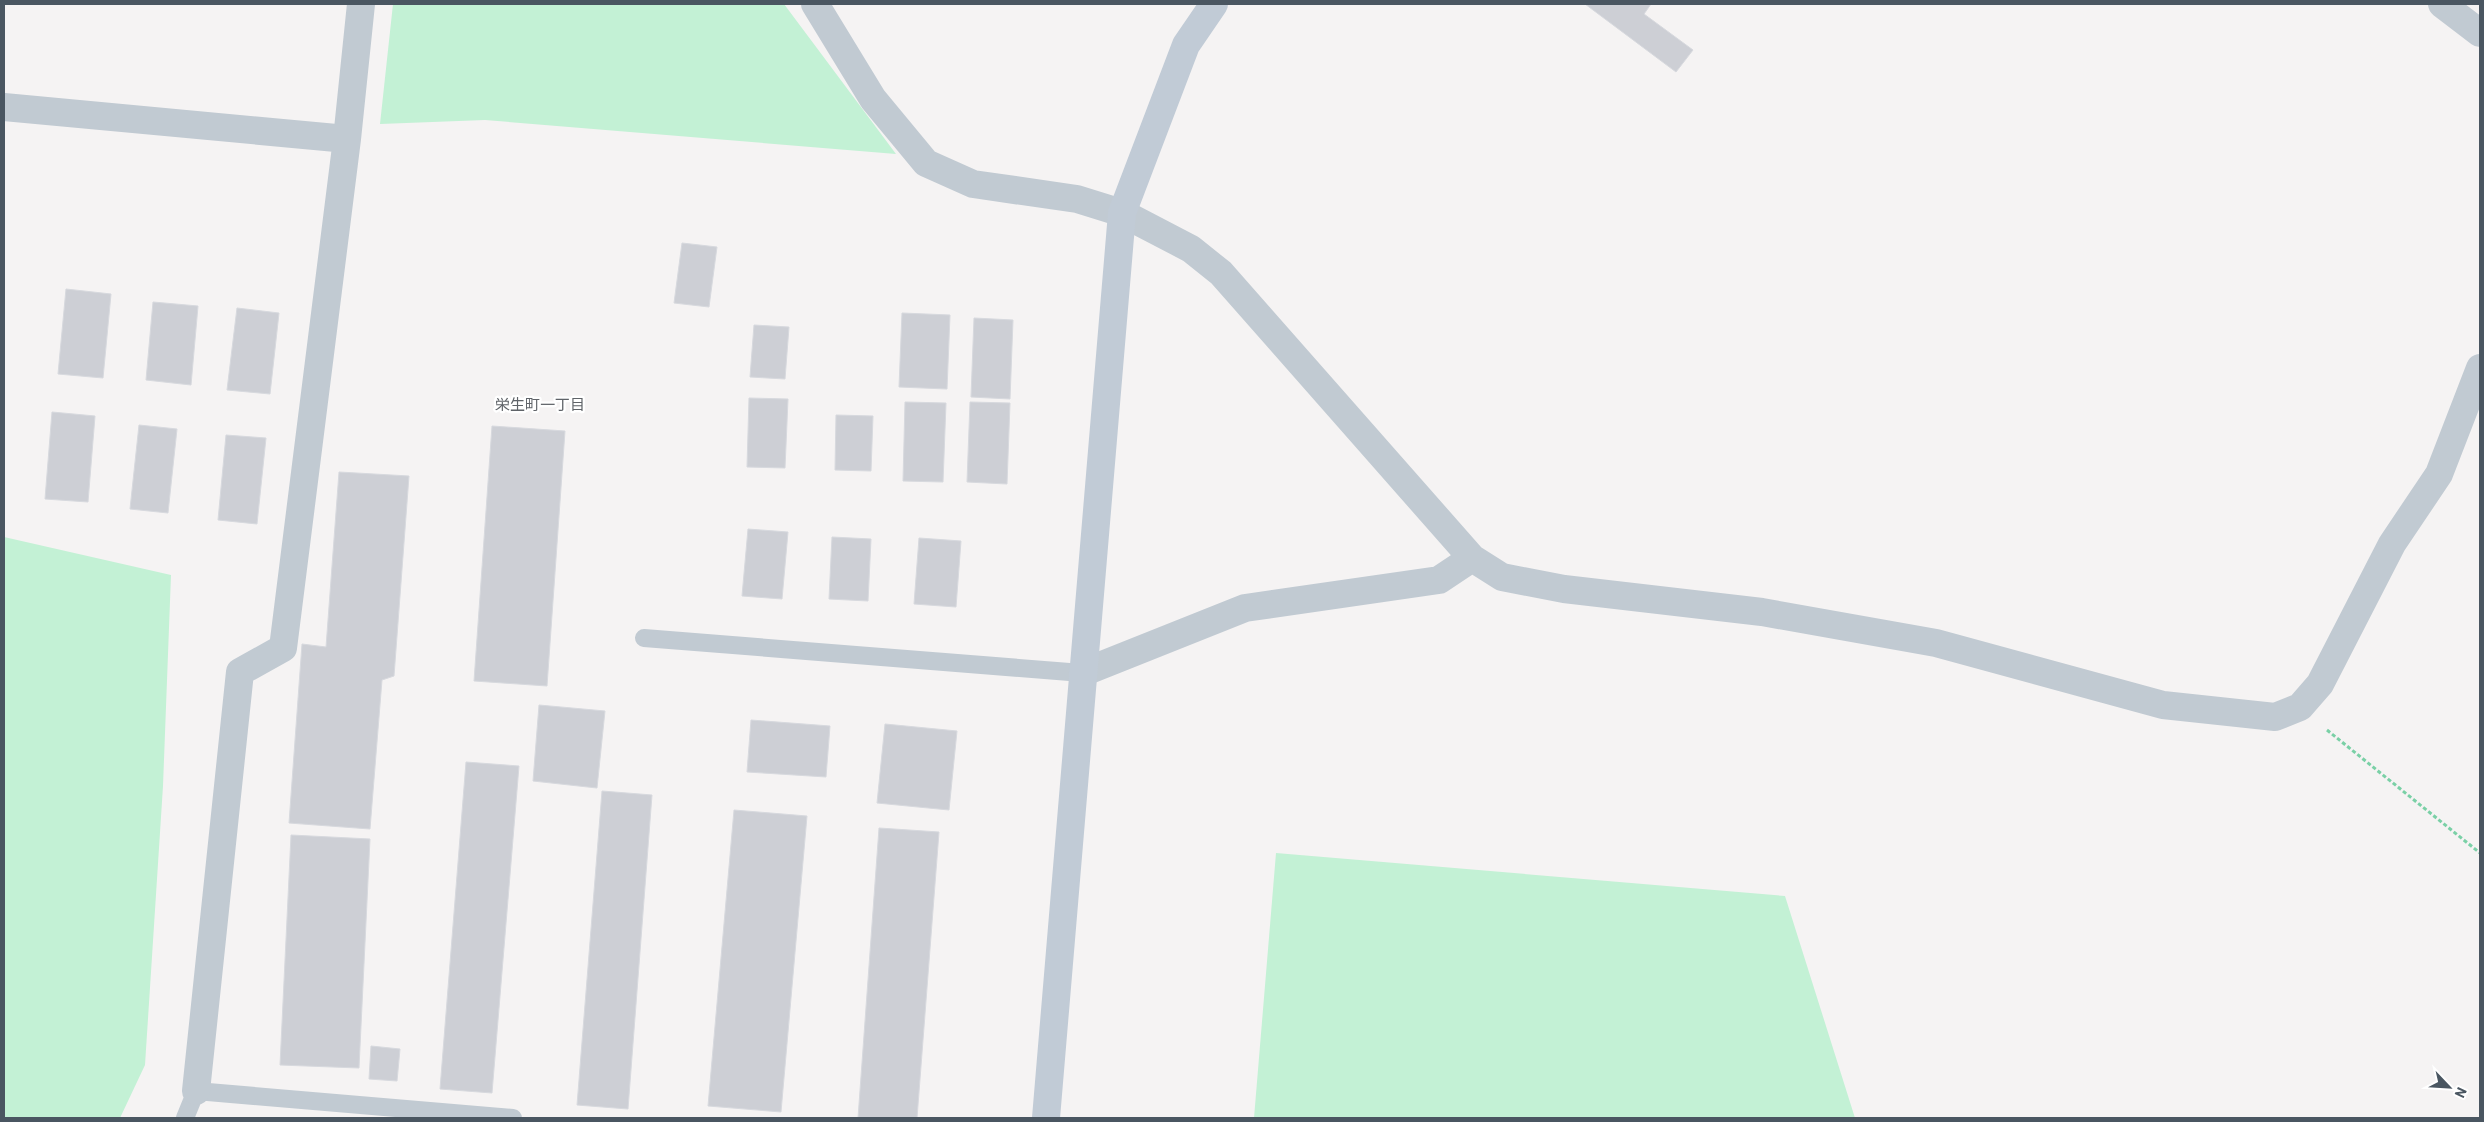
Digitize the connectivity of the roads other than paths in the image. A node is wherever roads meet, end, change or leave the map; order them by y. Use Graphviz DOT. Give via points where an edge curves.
graph roads {
  1 [pos="361,4"];
  2 [pos="815,4"];
  3 [pos="1214,4"];
  4 [pos="2442,4"];
  5 [pos="2480,33"];
  6 [pos="4,107"];
  7 [pos="346,139"];
  8 [pos="1122,213"];
  9 [pos="2480,368"];
  10 [pos="1472,558"];
  11 [pos="644,638"];
  12 [pos="1082,673"];
  13 [pos="196,1091"];
  14 [pos="185,1118"];
  15 [pos="513,1118"];
  16 [pos="1046,1118"];
  1 -- 7 [label="street"];
  2 -- 8 [label="street" via="873,98 926,163 973,184 1077,199"];
  3 -- 8 [label="street" via="1186,45"];
  4 -- 5 [label="street"];
  6 -- 7 [label="street"];
  7 -- 13 [label="street" via="283,648 240,672"];
  8 -- 10 [label="street" via="1191,250 1221,273"];
  8 -- 12 [label="street"];
  9 -- 10 [label="street" via="2440,474 2392,544 2320,684 2300,707 2275,717 2163,706 1936,643 1762,612 1564,589 1502,577"];
  10 -- 12 [label="street" via="1439,580 1245,608"];
  11 -- 12 [label="lane"];
  12 -- 16 [label="street"];
  13 -- 14 [label="lane"];
  13 -- 15 [label="lane"];
}
